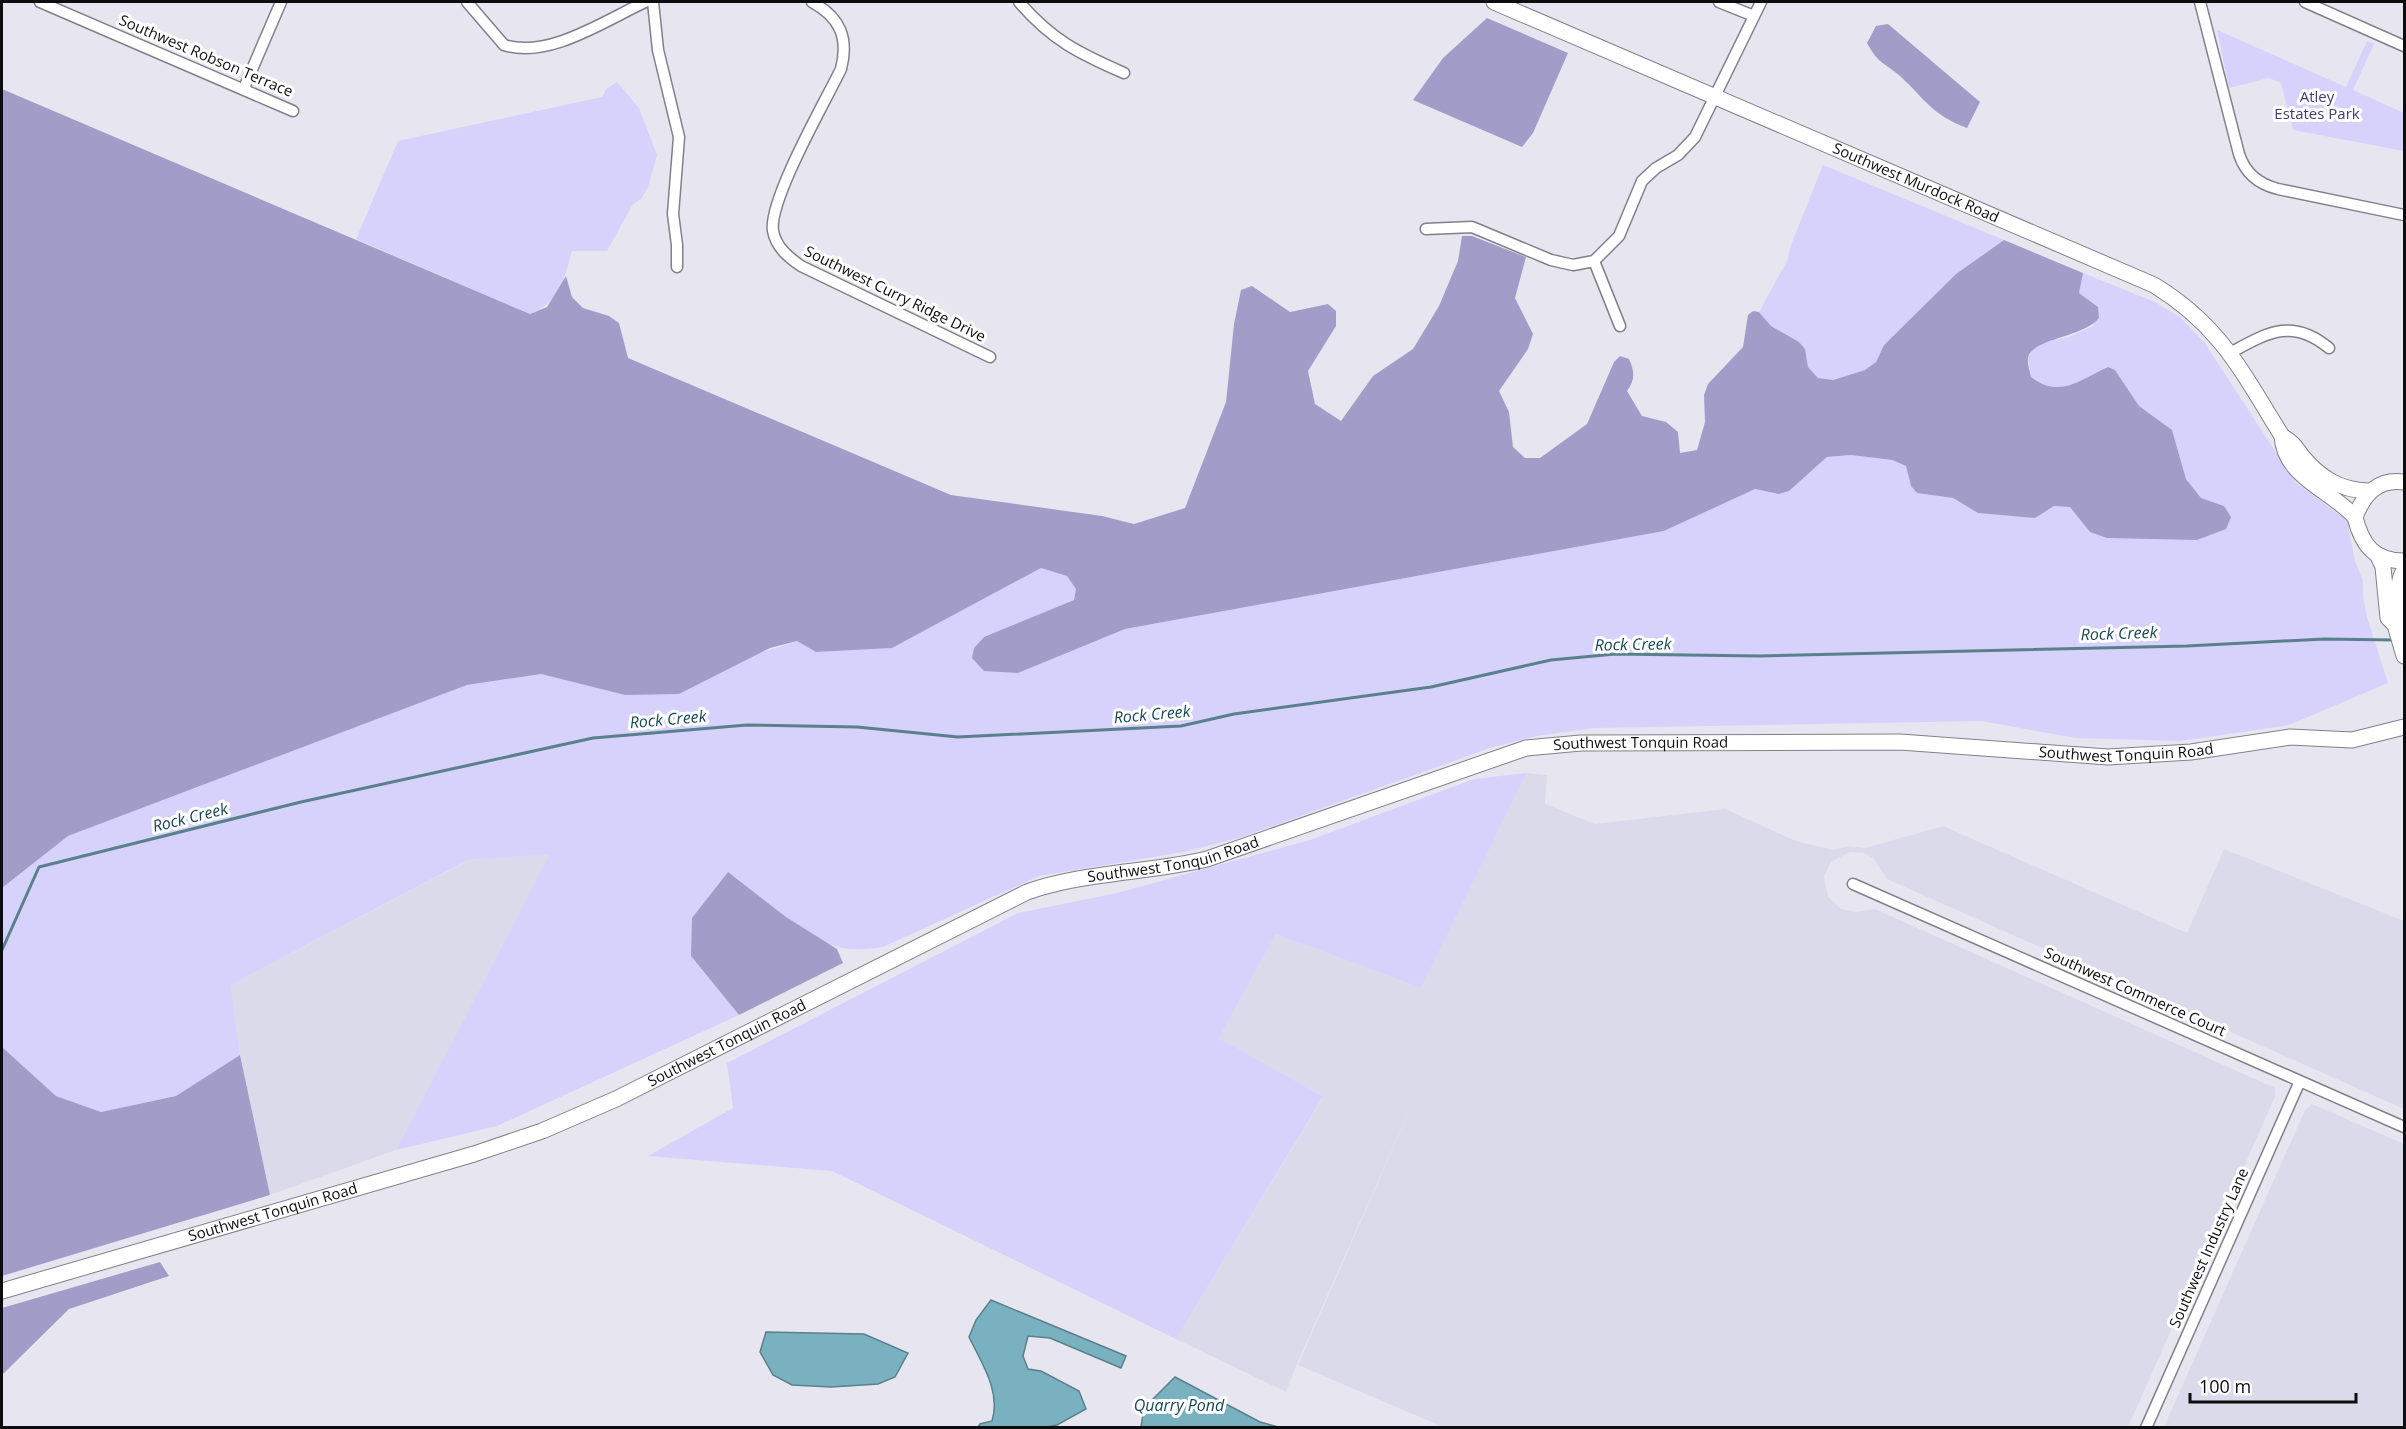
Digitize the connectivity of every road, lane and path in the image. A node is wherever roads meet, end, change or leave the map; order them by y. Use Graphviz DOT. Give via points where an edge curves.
graph roads {
  1 [pos="40,2"];
  2 [pos="281,2"];
  3 [pos="467,2"];
  4 [pos="645,2"];
  5 [pos="653,2"];
  6 [pos="813,2"];
  7 [pos="1019,2"];
  8 [pos="1494,2"];
  9 [pos="1719,2"];
  10 [pos="1761,2"];
  11 [pos="2200,2"];
  12 [pos="2305,2"];
  13 [pos="1754,16"];
  14 [pos="2404,46"];
  15 [pos="1124,74"];
  16 [pos="244,88"];
  17 [pos="1714,97"];
  18 [pos="293,111"];
  19 [pos="2404,215"];
  20 [pos="1426,229"];
  21 [pos="1594,261"];
  22 [pos="677,267"];
  23 [pos="1620,326"];
  24 [pos="2329,348"];
  25 [pos="2230,353"];
  26 [pos="990,357"];
  27 [pos="2282,436"];
  28 [pos="2404,480"];
  29 [pos="2368,491"];
  30 [pos="2355,517"];
  31 [pos="2378,556"];
  32 [pos="2404,561"];
  33 [pos="2404,570"];
  34 [pos="2395,625"];
  35 [pos="2404,656"];
  36 [pos="2404,727"];
  37 [pos="1853,884"];
  38 [pos="2300,1081"];
  39 [pos="2404,1127"];
  40 [pos="2,1291"];
  41 [pos="2146,1428"];
  1 -- 16 [label="street, Southwest Robson Terrace"];
  2 -- 16 [label="street"];
  3 -- 4 [label="street" via="504,45 532,49 559,42"];
  5 -- 22 [label="street" via="658,50 679,137 673,214"];
  6 -- 26 [label="street, Southwest Curry Ridge Drive" via="836,20 844,38 844,56 777,202 773,229 776,240 782,251 801,266"];
  7 -- 15 [label="street" via="1041,27 1070,48"];
  8 -- 17 [label="main road, Southwest Murdock Road"];
  9 -- 13 [label="street"];
  10 -- 13 [label="street"];
  11 -- 19 [label="street" via="2235,141 2247,171 2278,189"];
  12 -- 14 [label="street"];
  13 -- 17 [label="street"];
  16 -- 18 [label="street, Southwest Robson Terrace"];
  17 -- 21 [label="street" via="1695,137 1642,181 1618,236"];
  17 -- 25 [label="main road, Southwest Murdock Road" via="2154,285 2202,318"];
  20 -- 21 [label="street" via="1472,227 1551,260 1573,265"];
  21 -- 23 [label="street"];
  24 -- 25 [label="street" via="2316,337 2289,331 2268,332"];
  25 -- 27 [label="main road, Southwest Murdock Road"];
  27 -- 29 [label="main road, Southwest Murdock Road" via="2294,442 2314,468 2336,486"];
  27 -- 30 [label="main road, Southwest Murdock Road" via="2282,449 2297,468"];
  28 -- 29 [label="main road"];
  29 -- 30 [label="main road"];
  30 -- 31 [label="main road" via="2365,545"];
  31 -- 32 [label="main road"];
  31 -- 34 [label="main road" via="2383,567 2388,618"];
  33 -- 34 [label="main road" via="2400,614"];
  34 -- 35 [label="main road"];
  36 -- 40 [label="main road, Southwest Tonquin Road" via="2352,740 2290,736 2191,752 2108,757 1900,742 1581,742 1526,748 1207,859 1027,892 616,1099 542,1131"];
  37 -- 38 [label="street, Southwest Commerce Court"];
  38 -- 39 [label="street, Southwest Commerce Court"];
  38 -- 41 [label="street, Southwest Industry Lane"];
}
